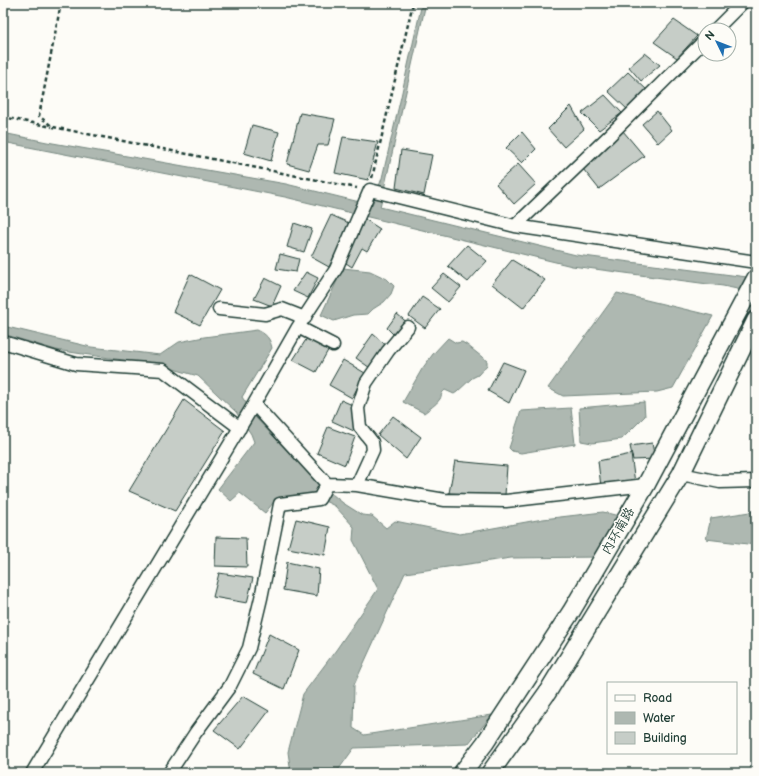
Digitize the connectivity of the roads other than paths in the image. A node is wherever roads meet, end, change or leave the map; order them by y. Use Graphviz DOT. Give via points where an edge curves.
graph roads {
  1 [pos="742,3"];
  2 [pos="723,22"];
  3 [pos="697,48"];
  4 [pos="515,226"];
  5 [pos="756,262"];
  6 [pos="756,278"];
  7 [pos="219,309"];
  8 [pos="756,320"];
  9 [pos="302,322"];
  10 [pos="408,327"];
  11 [pos="3,342"];
  12 [pos="333,345"];
  13 [pos="254,404"];
  14 [pos="240,428"];
  15 [pos="681,474"];
  16 [pos="756,481"];
  17 [pos="327,484"];
  18 [pos="357,485"];
  19 [pos="646,485"];
  20 [pos="32,773"];
  21 [pos="169,773"];
  22 [pos="462,773"];
  23 [pos="490,773"];
  1 -- 2 [label="street"];
  3 -- 4 [label="street"];
  4 -- 5 [label="street"];
  4 -- 9 [label="street" via="370,190 336,269"];
  6 -- 19 [label="main road, 内环南路"];
  7 -- 9 [label="street" via="265,314 282,309"];
  8 -- 15 [label="main road, 内环南路"];
  9 -- 12 [label="street"];
  9 -- 13 [label="street"];
  10 -- 18 [label="street" via="388,351 364,389 358,408 360,427 372,442 373,450"];
  11 -- 14 [label="street" via="76,364 163,370"];
  13 -- 14 [label="street"];
  13 -- 17 [label="street"];
  14 -- 20 [label="street"];
  15 -- 16 [label="street" via="720,482"];
  15 -- 23 [label="main road, 内环南路" via="547,693"];
  17 -- 18 [label="street"];
  17 -- 21 [label="street" via="320,499 280,504 262,598 249,648 230,686"];
  18 -- 19 [label="street" via="445,500 506,501"];
  19 -- 22 [label="main road, 内环南路" via="571,612 485,743"];
}
